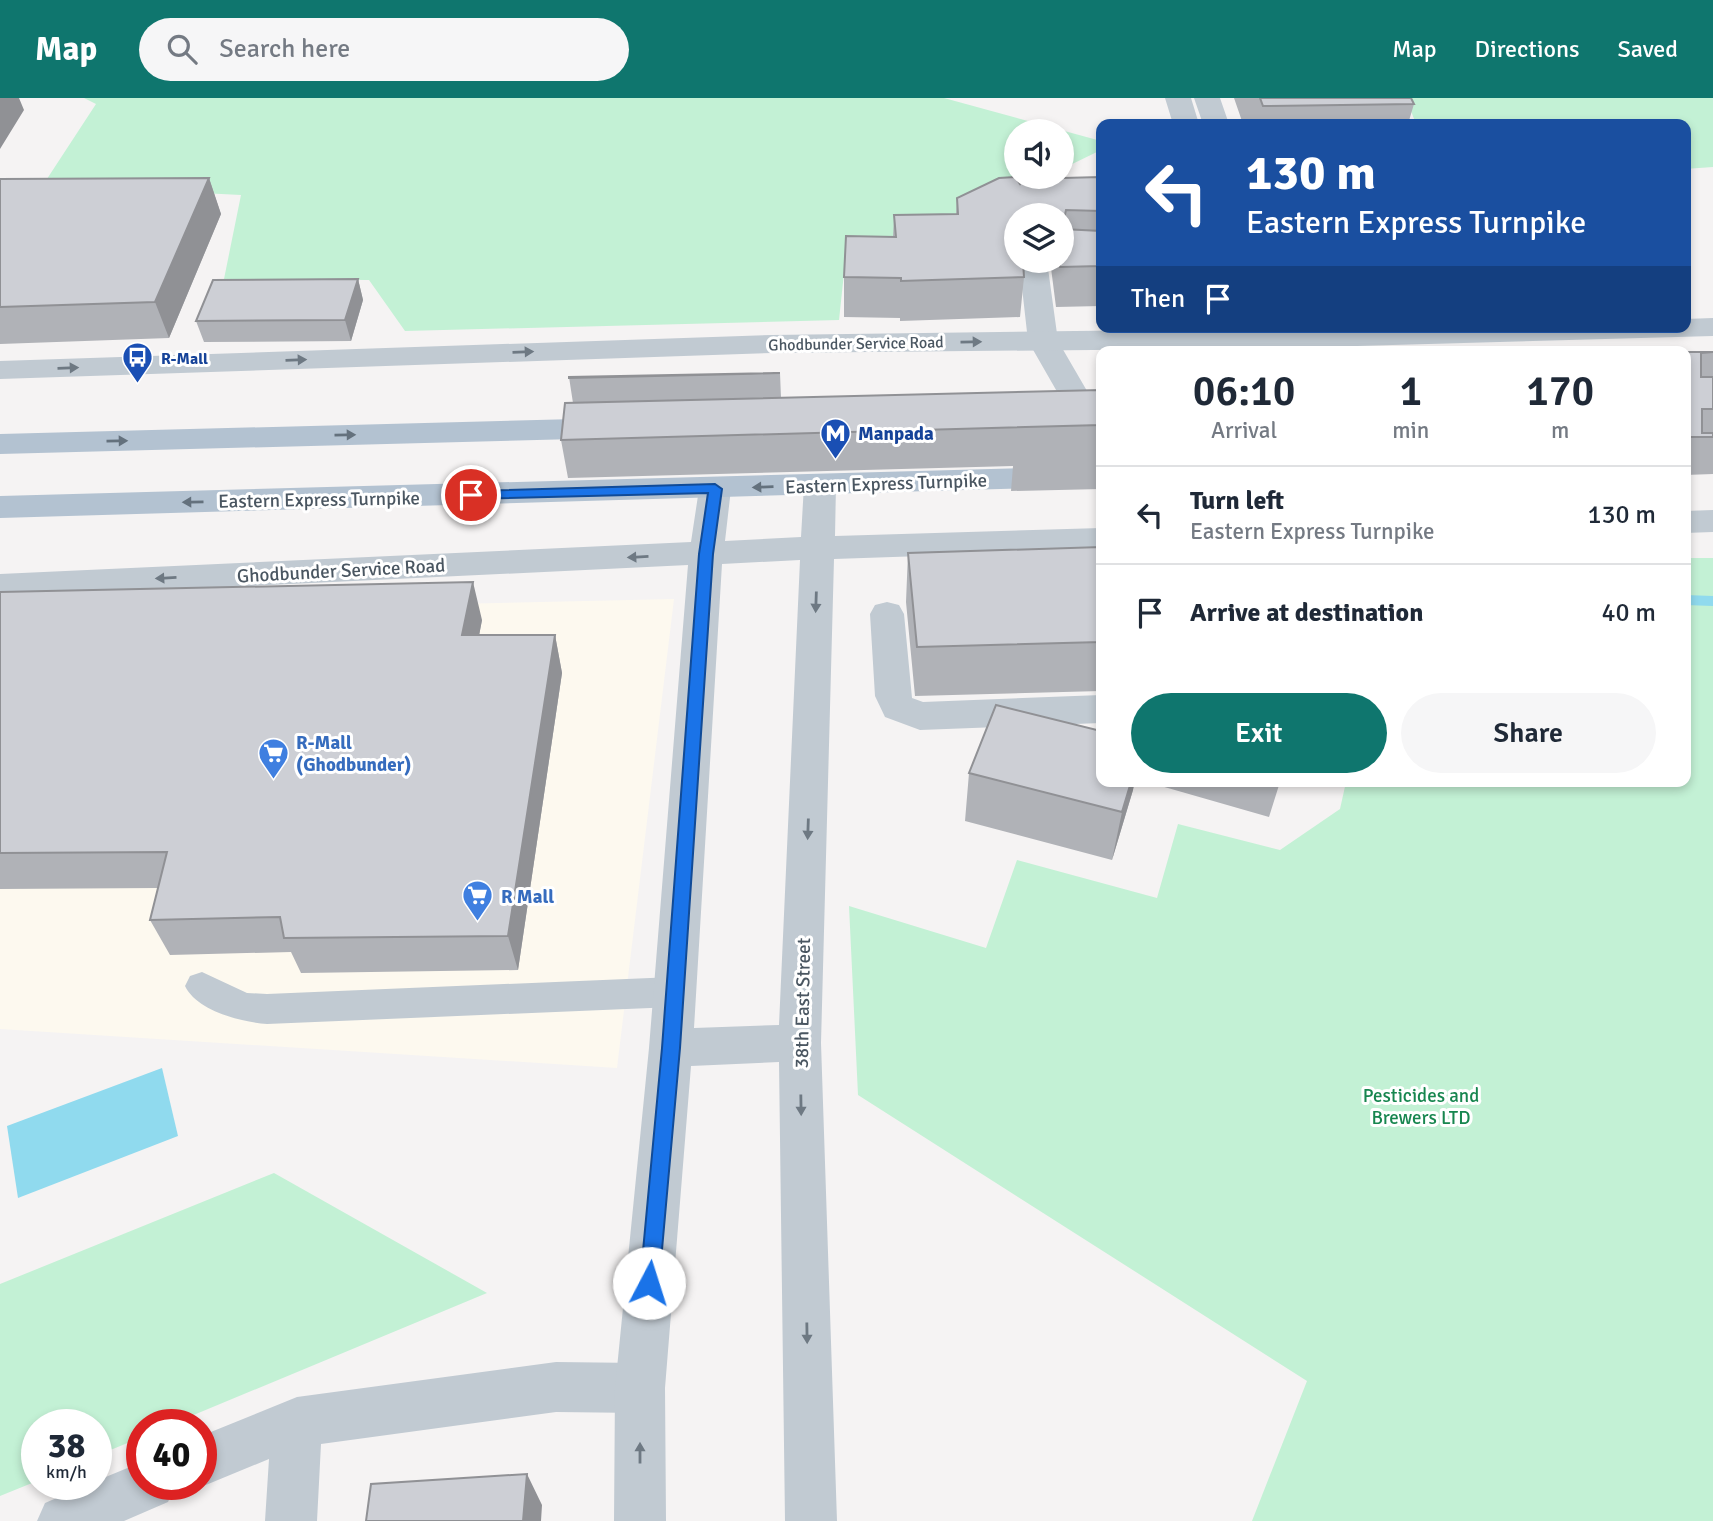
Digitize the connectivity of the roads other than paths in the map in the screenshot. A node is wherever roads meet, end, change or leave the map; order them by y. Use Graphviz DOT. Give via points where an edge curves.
graph roads {
  1 [pos="1178,98"];
  2 [pos="1207,98"];
  3 [pos="1184,119"];
  4 [pos="1214,119"];
  5 [pos="1034,273"];
  6 [pos="1691,327"];
  7 [pos="1713,327"];
  8 [pos="1270,333"];
  9 [pos="1043,341"];
  10 [pos="0,370"];
  11 [pos="1082,416"];
  12 [pos="639,427"];
  13 [pos="0,443"];
  14 [pos="1096,476"];
  15 [pos="820,485"];
  16 [pos="715,489"];
  17 [pos="0,507"];
  18 [pos="1713,521"];
  19 [pos="1691,522"];
  20 [pos="1096,539"];
  21 [pos="818,548"];
  22 [pos="706,554"];
  23 [pos="0,586"];
  24 [pos="887,614"];
  25 [pos="1096,709"];
  26 [pos="202,986"];
  27 [pos="674,992"];
  28 [pos="800,1043"];
  29 [pos="671,1048"];
  30 [pos="640,1388"];
  31 [pos="297,1422"];
  32 [pos="217,1455"];
  33 [pos="126,1494"];
  34 [pos="63,1521"];
  35 [pos="291,1521"];
  36 [pos="640,1521"];
  37 [pos="811,1521"];
  1 -- 3 [label="street"];
  2 -- 4 [label="street"];
  5 -- 9 [label="street"];
  6 -- 7 [label="street, Ghodbunder Service Road"];
  8 -- 9 [label="street, Ghodbunder Service Road"];
  10 -- 9 [label="street, Ghodbunder Service Road, one-way" via="772,344"];
  9 -- 11 [label="street"];
  13 -- 12 [label="main road, one-way"];
  14 -- 15 [label="main road, Eastern Express Turnpike"];
  15 -- 16 [label="main road, Eastern Express Turnpike, one-way"];
  15 -- 21 [label="street, 38th East Street"];
  16 -- 17 [label="main road, Eastern Express Turnpike, one-way"];
  16 -- 22 [label="street"];
  18 -- 19 [label="street"];
  20 -- 21 [label="street, Ghodbunder Service Road"];
  21 -- 22 [label="street, Ghodbunder Service Road"];
  21 -- 28 [label="street, 38th East Street, one-way"];
  22 -- 23 [label="street, Ghodbunder Service Road, one-way"];
  22 -- 27 [label="street"];
  24 -- 25 [label="street" via="893,696 898,707 920,716"];
  26 -- 27 [label="lane" via="242,1007 267,1009"];
  27 -- 29 [label="street"];
  28 -- 29 [label="street"];
  28 -- 37 [label="street, 38th East Street, one-way"];
  29 -- 30 [label="street"];
  30 -- 31 [label="street" via="556,1387"];
  36 -- 30 [label="street, one-way"];
  31 -- 32 [label="street"];
  31 -- 35 [label="street"];
  33 -- 34 [label="street"];
}
